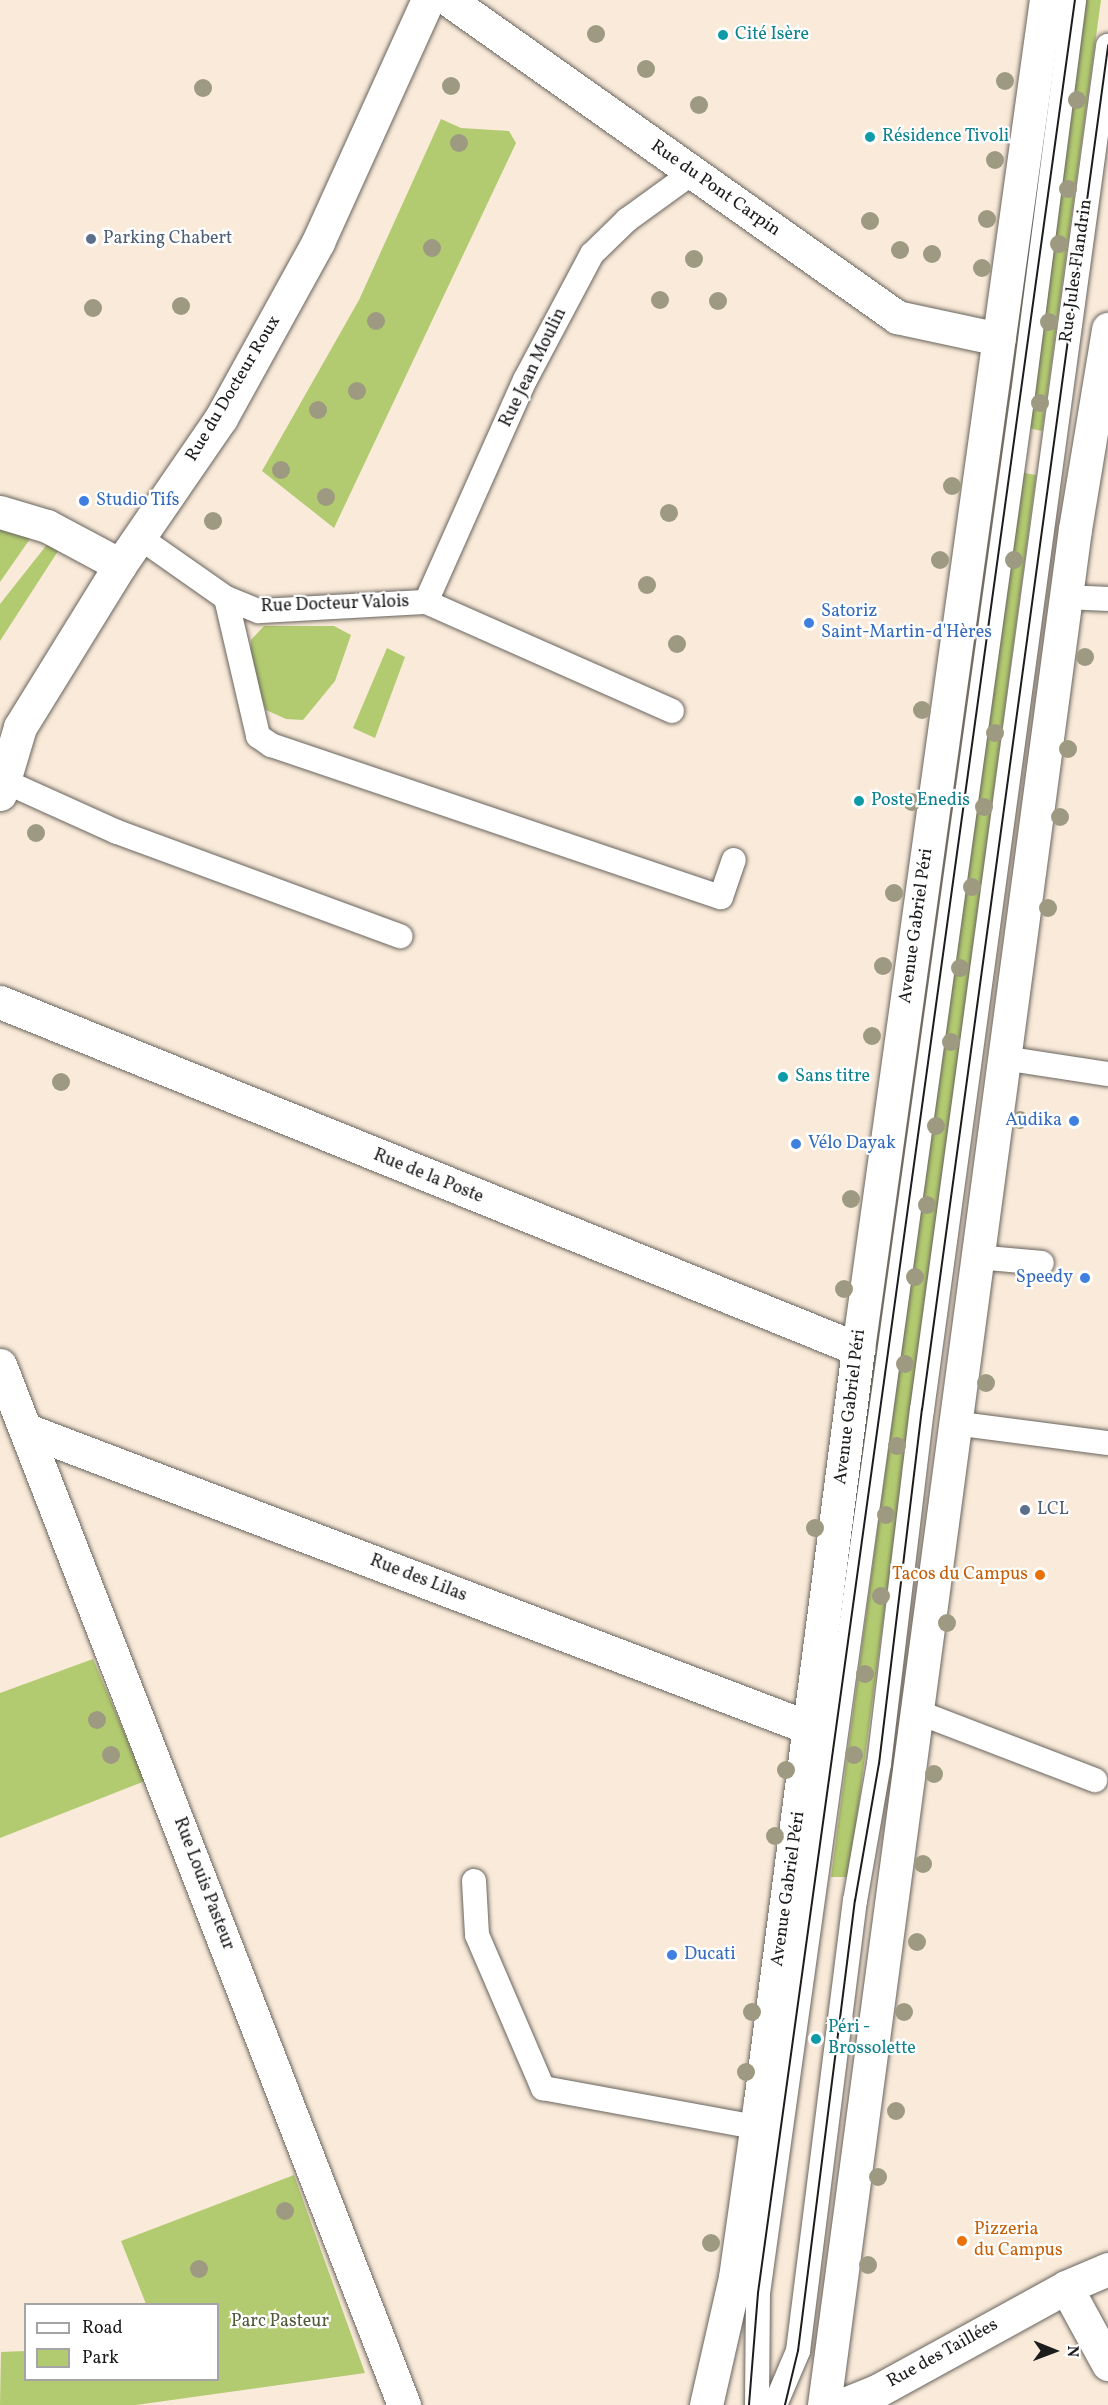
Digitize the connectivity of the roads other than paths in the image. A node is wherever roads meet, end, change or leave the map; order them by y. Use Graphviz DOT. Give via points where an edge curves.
graph roads {
  1 [pos="428,0"];
  2 [pos="449,0"];
  3 [pos="1046,0"];
  4 [pos="1074,0"];
  5 [pos="1108,45"];
  6 [pos="692,173"];
  7 [pos="1108,328"];
  8 [pos="999,339"];
  9 [pos="1017,438"];
  10 [pos="0,512"];
  11 [pos="139,537"];
  12 [pos="120,565"];
  13 [pos="1066,597"];
  14 [pos="226,598"];
  15 [pos="1108,599"];
  16 [pos="426,602"];
  17 [pos="672,711"];
  18 [pos="2,788"];
  19 [pos="734,860"];
  20 [pos="400,936"];
  21 [pos="0,1002"];
  22 [pos="1004,1058"];
  23 [pos="1108,1074"];
  24 [pos="976,1257"];
  25 [pos="1042,1263"];
  26 [pos="858,1349"];
  27 [pos="0,1365"];
  28 [pos="954,1423"];
  29 [pos="27,1430"];
  30 [pos="1108,1443"];
  31 [pos="915,1711"];
  32 [pos="810,1728"];
  33 [pos="1095,1780"];
  34 [pos="474,1881"];
  35 [pos="756,2127"];
  36 [pos="1108,2269"];
  37 [pos="1066,2287"];
  38 [pos="1108,2364"];
  39 [pos="404,2405"];
  40 [pos="706,2405"];
  41 [pos="757,2405"];
  42 [pos="776,2405"];
  43 [pos="824,2405"];
  44 [pos="842,2405"];
  1 -- 11 [label="street, Rue du Docteur Roux" via="318,242 221,418"];
  2 -- 6 [label="street, Rue du Pont Carpin"];
  3 -- 8 [label="street"];
  4 -- 9 [label="lane, Rue Jules Flandrin"];
  5 -- 42 [label="lane, Rue Jules Flandrin" via="922,1410 879,1764 855,1901 798,2351"];
  6 -- 8 [label="street, Rue du Pont Carpin" via="897,316"];
  6 -- 16 [label="lane, Rue Jean Moulin" via="627,220 592,254 525,380"];
  7 -- 13 [label="street"];
  8 -- 26 [label="street, Avenue Gabriel Péri"];
  9 -- 41 [label="lane, Avenue Gabriel Péri" via="758,2293"];
  10 -- 12 [label="street" via="47,526"];
  11 -- 12 [label="street, Rue du Docteur Roux"];
  11 -- 14 [label="lane, Rue Docteur Valois"];
  12 -- 18 [label="street, Rue du Docteur Roux" via="20,727"];
  13 -- 15 [label="lane"];
  13 -- 22 [label="street"];
  14 -- 16 [label="lane, Rue Docteur Valois" via="258,611"];
  14 -- 19 [label="lane" via="258,736 271,746 721,897"];
  16 -- 17 [label="lane, Rue Docteur Valois"];
  18 -- 20 [label="lane"];
  21 -- 26 [label="street, Rue de la Poste"];
  22 -- 23 [label="lane"];
  22 -- 24 [label="street"];
  24 -- 25 [label="lane"];
  24 -- 28 [label="street"];
  26 -- 32 [label="street, Avenue Gabriel Péri"];
  27 -- 29 [label="street, Rue Louis Pasteur"];
  28 -- 30 [label="lane"];
  28 -- 31 [label="street"];
  29 -- 32 [label="street, Rue des Lilas"];
  29 -- 39 [label="street, Rue Louis Pasteur"];
  31 -- 33 [label="lane"];
  31 -- 43 [label="street"];
  32 -- 35 [label="street, Avenue Gabriel Péri"];
  34 -- 35 [label="lane" via="477,1935 543,2088"];
  35 -- 40 [label="street, Avenue Gabriel Péri" via="735,2277"];
  36 -- 37 [label="street, Rue des Taillées"];
  37 -- 38 [label="street"];
  37 -- 44 [label="street, Rue des Taillées" via="877,2391"];
}
